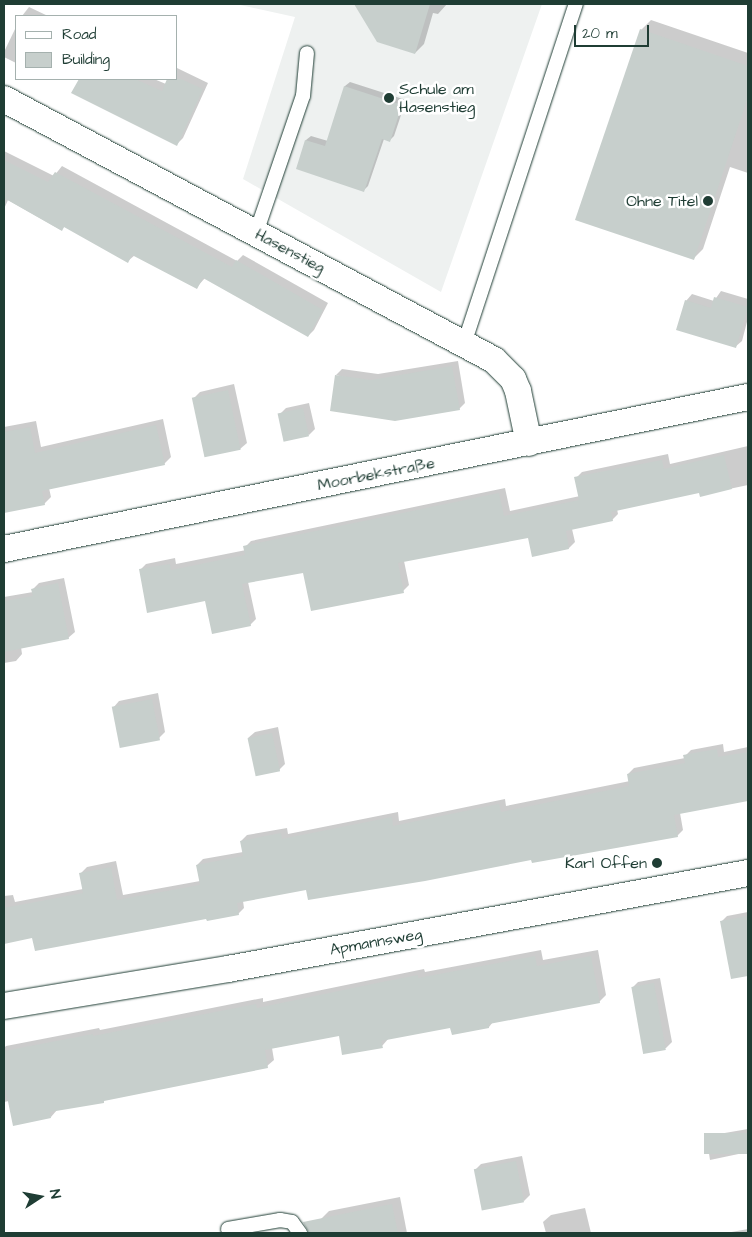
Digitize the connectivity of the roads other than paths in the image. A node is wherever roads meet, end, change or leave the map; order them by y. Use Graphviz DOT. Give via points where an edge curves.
graph roads {
  1 [pos="576,4"];
  2 [pos="307,53"];
  3 [pos="4,99"];
  4 [pos="256,233"];
  5 [pos="464,344"];
  6 [pos="748,397"];
  7 [pos="529,443"];
  8 [pos="4,548"];
  9 [pos="748,873"];
  10 [pos="4,1006"];
  11 [pos="228,1229"];
  12 [pos="300,1233"];
  1 -- 5 [label="lane"];
  2 -- 4 [label="lane" via="303,96"];
  3 -- 4 [label="street, Hasenstieg"];
  4 -- 5 [label="street, Hasenstieg"];
  5 -- 7 [label="street, Hasenstieg" via="494,360 513,379"];
  6 -- 7 [label="street, Moorbekstraße"];
  7 -- 8 [label="street, Moorbekstraße"];
  9 -- 10 [label="street, Apmannsweg" via="228,969"];
  11 -- 12 [label="lane" via="280,1220 292,1222"];
}
